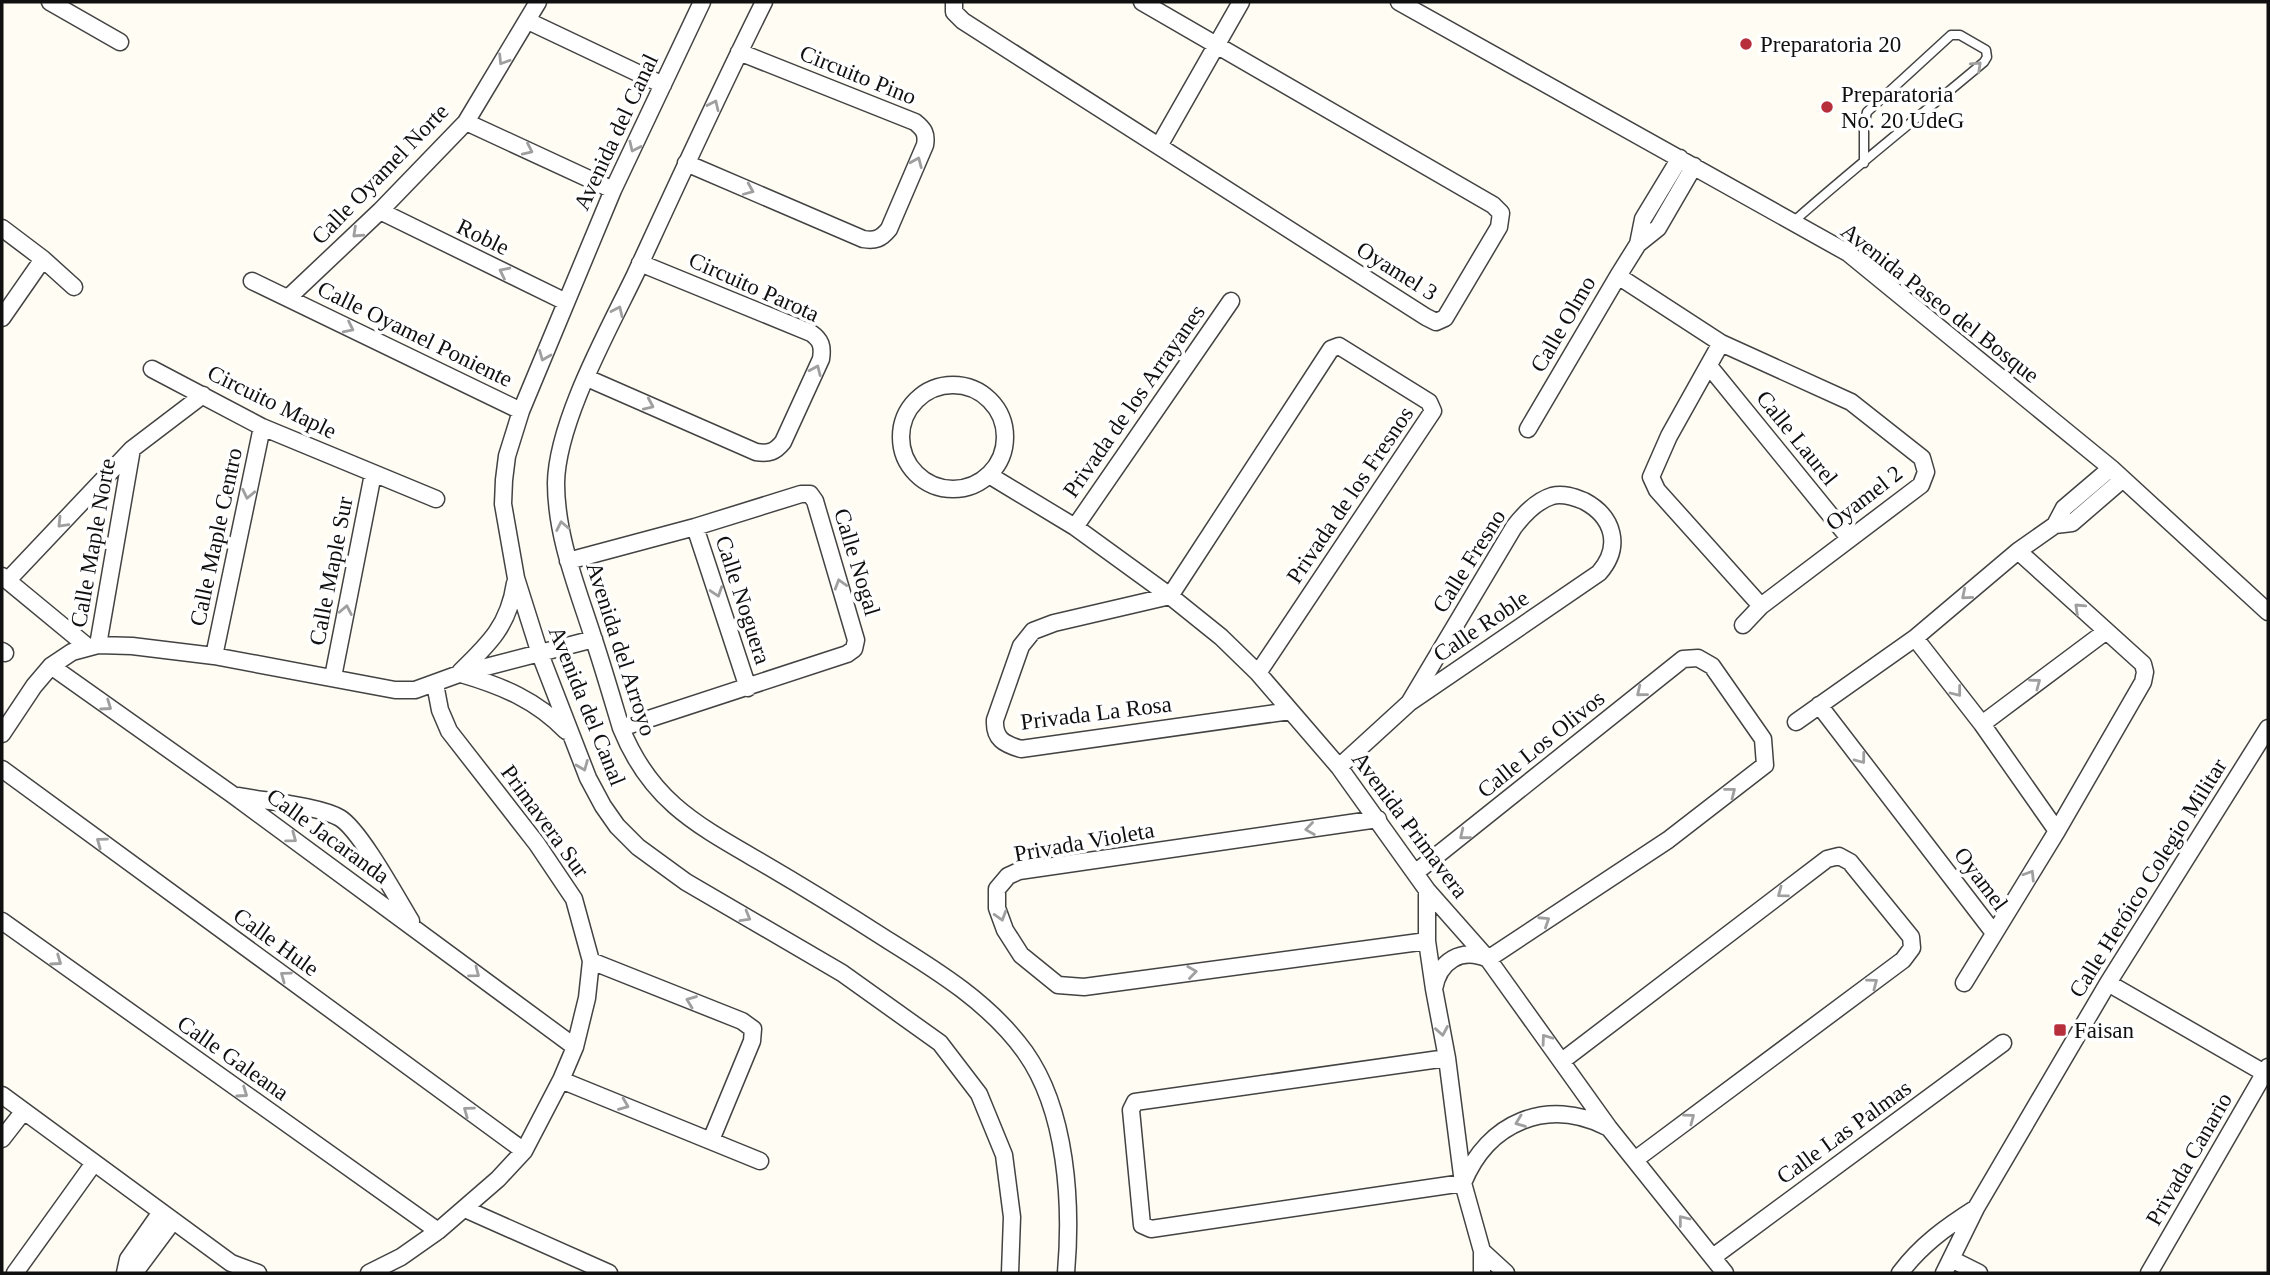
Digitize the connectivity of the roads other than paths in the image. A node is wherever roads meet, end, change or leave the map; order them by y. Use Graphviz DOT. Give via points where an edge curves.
graph roads {
  1 [pos="50,2"];
  2 [pos="538,2"];
  3 [pos="702,2"];
  4 [pos="764,2"];
  5 [pos="954,2"];
  6 [pos="1142,2"];
  7 [pos="1241,2"];
  8 [pos="1399,2"];
  9 [pos="528,21"];
  10 [pos="120,42"];
  11 [pos="1218,44"];
  12 [pos="739,52"];
  13 [pos="663,85"];
  14 [pos="466,122"];
  15 [pos="1159,146"];
  16 [pos="1687,162"];
  17 [pos="686,163"];
  18 [pos="1864,163"];
  19 [pos="614,190"];
  20 [pos="380,211"];
  21 [pos="1793,222"];
  22 [pos="2,228"];
  23 [pos="43,259"];
  24 [pos="640,263"];
  25 [pos="1618,276"];
  26 [pos="252,281"];
  27 [pos="74,287"];
  28 [pos="288,298"];
  29 [pos="1231,301"];
  30 [pos="566,303"];
  31 [pos="2,318"];
  32 [pos="1721,343"];
  33 [pos="1709,366"];
  34 [pos="152,369"];
  35 [pos="587,378"];
  36 [pos="204,395"];
  37 [pos="521,411"];
  38 [pos="262,427"];
  39 [pos="1528,429"];
  40 [pos="132,449"];
  41 [pos="373,474"];
  42 [pos="2117,474"];
  43 [pos="989,475"];
  44 [pos="436,499"];
  45 [pos="1598,511"];
  46 [pos="695,527"];
  47 [pos="1075,527"];
  48 [pos="1849,538"];
  49 [pos="2018,551"];
  50 [pos="568,561"];
  51 [pos="5,578"];
  52 [pos="516,578"];
  53 [pos="1170,596"];
  54 [pos="1762,606"];
  55 [pos="2268,612"];
  56 [pos="1742,625"];
  57 [pos="2105,632"];
  58 [pos="1915,638"];
  59 [pos="594,639"];
  60 [pos="93,646"];
  61 [pos="540,653"];
  62 [pos="214,656"];
  63 [pos="51,666"];
  64 [pos="1258,673"];
  65 [pos="459,674"];
  66 [pos="333,677"];
  67 [pos="435,684"];
  68 [pos="748,688"];
  69 [pos="1409,703"];
  70 [pos="1819,705"];
  71 [pos="1290,711"];
  72 [pos="1796,722"];
  73 [pos="1982,724"];
  74 [pos="621,728"];
  75 [pos="2268,728"];
  76 [pos="2,734"];
  77 [pos="571,736"];
  78 [pos="1339,767"];
  79 [pos="2,769"];
  80 [pos="233,795"];
  81 [pos="1378,819"];
  82 [pos="2057,831"];
  83 [pos="1415,873"];
  84 [pos="1427,890"];
  85 [pos="2,921"];
  86 [pos="416,929"];
  87 [pos="1994,933"];
  88 [pos="1427,941"];
  89 [pos="1488,959"];
  90 [pos="591,961"];
  91 [pos="1964,983"];
  92 [pos="2108,983"];
  93 [pos="1434,989"];
  94 [pos="2003,1043"];
  95 [pos="575,1047"];
  96 [pos="1447,1058"];
  97 [pos="1562,1061"];
  98 [pos="2267,1071"];
  99 [pos="561,1080"];
  100 [pos="2,1095"];
  101 [pos="23,1112"];
  102 [pos="1609,1129"];
  103 [pos="2,1139"];
  104 [pos="711,1140"];
  105 [pos="524,1151"];
  106 [pos="1636,1159"];
  107 [pos="760,1161"];
  108 [pos="94,1163"];
  109 [pos="1463,1183"];
  110 [pos="1976,1208"];
  111 [pos="465,1209"];
  112 [pos="167,1216"];
  113 [pos="438,1231"];
  114 [pos="1482,1251"];
  115 [pos="1713,1257"];
  116 [pos="1948,1266"];
  117 [pos="15,1273"];
  118 [pos="127,1273"];
  119 [pos="258,1273"];
  120 [pos="369,1273"];
  121 [pos="609,1273"];
  122 [pos="1010,1273"];
  123 [pos="1066,1273"];
  124 [pos="1482,1273"];
  125 [pos="1506,1273"];
  126 [pos="1725,1273"];
  127 [pos="1900,1273"];
  128 [pos="1979,1273"];
  129 [pos="2148,1273"];
  1 -- 10 [label="street"];
  2 -- 9 [label="street, Calle Oyamel Norte"];
  3 -- 13 [label="street, Avenida del Canal"];
  4 -- 12 [label="street, Avenida del Arroyo"];
  5 -- 15 [label="street, Oyamel 3" via="954,12 963,21"];
  6 -- 11 [label="street, Oyamel 3"];
  7 -- 11 [label="street"];
  8 -- 16 [label="street, Avenida Paseo del Bosque"];
  9 -- 13 [label="street"];
  9 -- 14 [label="street, Calle Oyamel Norte, one-way"];
  11 -- 15 [label="street"];
  11 -- 15 [label="street, Oyamel 3" via="1493,205 1501,213 1499,227 1445,318 1436,322"];
  17 -- 12 [label="street, Avenida del Arroyo, one-way"];
  17 -- 12 [label="street, Circuito Pino, one-way" via="863,240 873,241 889,229 925,145 922,127"];
  13 -- 19 [label="street, Avenida del Canal, one-way"];
  14 -- 19 [label="street, one-way"];
  14 -- 20 [label="street, Calle Oyamel Norte"];
  16 -- 21 [label="street, Avenida Paseo del Bosque"];
  16 -- 25 [label="street, Calle Olmo" via="1643,219 1638,244"];
  17 -- 24 [label="street, Avenida del Arroyo"];
  18 -- 18 [label="lane, one-way" via="1984,62 1986,50 1960,35 1951,36 1867,111"];
  18 -- 21 [label="lane"];
  19 -- 30 [label="street, Avenida del Canal"];
  20 -- 28 [label="street, Calle Oyamel Norte, one-way"];
  30 -- 20 [label="street, Roble, one-way"];
  21 -- 42 [label="street, Avenida Paseo del Bosque" via="1848,253"];
  22 -- 23 [label="street"];
  23 -- 27 [label="street"];
  23 -- 31 [label="street"];
  35 -- 24 [label="street, Avenida del Arroyo, one-way"];
  35 -- 24 [label="street, Circuito Parota, one-way" via="756,452 766,454 783,442 821,359 819,339"];
  25 -- 32 [label="street, Oyamel 2"];
  25 -- 39 [label="street, Calle Olmo"];
  26 -- 28 [label="street"];
  28 -- 37 [label="street, Calle Oyamel Poniente, one-way"];
  29 -- 47 [label="street, Privada de los Arrayanes"];
  30 -- 37 [label="street, Avenida del Canal, one-way"];
  32 -- 33 [label="street"];
  32 -- 48 [label="street, Oyamel 2" via="1851,402 1922,458 1926,472 1921,485"];
  33 -- 48 [label="street, Calle Laurel"];
  33 -- 54 [label="street" via="1651,477 1657,490"];
  34 -- 36 [label="street, Circuito Maple"];
  50 -- 35 [label="street, Avenida del Arroyo, one-way" via="558,507 558,457"];
  36 -- 38 [label="street, Circuito Maple"];
  36 -- 40 [label="street, Calle Maple Norte"];
  37 -- 52 [label="street, Avenida del Canal" via="508,456 503,504"];
  38 -- 41 [label="street, Circuito Maple"];
  38 -- 62 [label="street, Calle Maple Centro, one-way"];
  40 -- 51 [label="street, Calle Maple Norte, one-way"];
  40 -- 60 [label="street, Calle Maple Norte"];
  41 -- 44 [label="street, Circuito Maple"];
  66 -- 41 [label="street, Calle Maple Sur, one-way"];
  42 -- 49 [label="street" via="2072,523 2055,525"];
  42 -- 55 [label="street, Avenida Paseo del Bosque"];
  43 -- 43 [label="street" via="1003,453 1005,427 985,394 947,384 934,387 913,403 901,440 903,453 917,474 940,488 952,489 978,483"];
  43 -- 47 [label="street, Avenida Primavera"];
  45 -- 69 [label="street, Calle Roble" via="1609,526 1613,544 1599,573"];
  45 -- 69 [label="street, Calle Fresno" via="1582,500 1561,495 1527,510"];
  46 -- 50 [label="street, Calle Nogal"];
  46 -- 68 [label="street, Calle Noguera, one-way"];
  68 -- 46 [label="street, Calle Nogal, one-way" via="854,649 856,640 815,501 810,494 801,494"];
  47 -- 53 [label="street, Avenida Primavera"];
  48 -- 54 [label="street, Oyamel 2"];
  57 -- 49 [label="street, Oyamel, one-way"];
  49 -- 58 [label="street, one-way"];
  50 -- 59 [label="street, Avenida del Arroyo"];
  51 -- 60 [label="street"];
  52 -- 61 [label="street, Avenida del Canal"];
  52 -- 65 [label="street" via="513,600 500,629"];
  53 -- 64 [label="street, Avenida Primavera"];
  53 -- 64 [label="street, Privada de los Fresnos" via="1335,346 1344,347 1429,402 1431,415"];
  53 -- 71 [label="street, Privada La Rosa" via="1034,631 1021,646 995,720 1001,741 1021,749"];
  54 -- 56 [label="street, Oyamel 2"];
  73 -- 57 [label="street, one-way"];
  57 -- 82 [label="street, Oyamel" via="2146,671"];
  58 -- 70 [label="street"];
  58 -- 73 [label="street, one-way"];
  59 -- 61 [label="street"];
  59 -- 74 [label="street, Avenida del Arroyo"];
  60 -- 62 [label="street"];
  60 -- 63 [label="street" via="72,652"];
  61 -- 65 [label="street"];
  61 -- 77 [label="street, Avenida del Canal"];
  62 -- 66 [label="street"];
  63 -- 76 [label="street"];
  63 -- 80 [label="street, Calle Jacaranda, one-way"];
  64 -- 71 [label="street, Avenida Primavera"];
  65 -- 67 [label="street"];
  65 -- 77 [label="street" via="521,696"];
  66 -- 67 [label="street" via="396,690"];
  67 -- 90 [label="street, Primavera Sur" via="449,731 574,898"];
  68 -- 74 [label="street, Calle Nogal"];
  69 -- 78 [label="street, Calle Roble"];
  70 -- 72 [label="street"];
  70 -- 87 [label="street, Oyamel, one-way"];
  71 -- 78 [label="street, Avenida Primavera"];
  73 -- 82 [label="street"];
  74 -- 123 [label="street, Avenida del Arroyo" via="649,778 696,825 944,976 986,1010 1025,1052 1052,1106 1059,1137 1067,1198"];
  75 -- 92 [label="street, Calle Heróico Colegio Militar"];
  77 -- 122 [label="street, Avenida del Canal, one-way" via="603,807 638,847 686,882 842,973 940,1043 979,1094 1004,1155 1012,1217"];
  78 -- 81 [label="street, Avenida Primavera"];
  105 -- 79 [label="street, Calle Hule, one-way"];
  80 -- 86 [label="street, Calle Jacaranda, one-way"];
  80 -- 86 [label="street" via="340,818 354,830"];
  81 -- 83 [label="street, Avenida Primavera"];
  81 -- 88 [label="street, Privada Violeta, one-way" via="1019,871 997,889 997,908 1021,955 1058,985 1084,987"];
  87 -- 82 [label="street, Oyamel, one-way"];
  83 -- 84 [label="street, Avenida Primavera"];
  89 -- 83 [label="street, Calle Los Olivos, one-way" via="1668,840 1765,765 1763,739 1712,666 1698,658 1683,659"];
  84 -- 88 [label="street"];
  84 -- 89 [label="street, Avenida Primavera"];
  85 -- 113 [label="street, Calle Galeana, one-way"];
  86 -- 95 [label="street, Calle Jacaranda, one-way"];
  87 -- 91 [label="street"];
  88 -- 93 [label="street"];
  89 -- 93 [label="street" via="1470,954 1452,958 1439,972"];
  97 -- 89 [label="street, Avenida Primavera, one-way"];
  90 -- 95 [label="street, Primavera Sur"];
  104 -- 90 [label="street, one-way" via="753,1029"];
  92 -- 98 [label="street"];
  92 -- 110 [label="street, Calle Heróico Colegio Militar"];
  93 -- 96 [label="street, one-way"];
  94 -- 115 [label="street, Calle Las Palmas"];
  95 -- 99 [label="street, Primavera Sur"];
  96 -- 109 [label="street"];
  96 -- 109 [label="street" via="1135,1102 1131,1110 1140,1221 1151,1229"];
  97 -- 102 [label="street, Avenida Primavera"];
  106 -- 97 [label="street, one-way" via="1903,960 1912,948 1911,937 1850,862 1839,856 1826,859"];
  98 -- 129 [label="street, Privada Canario"];
  99 -- 104 [label="street, one-way"];
  99 -- 105 [label="street, Primavera Sur"];
  100 -- 101 [label="street"];
  101 -- 103 [label="street"];
  101 -- 108 [label="street"];
  102 -- 106 [label="street, Avenida Primavera"];
  102 -- 109 [label="street, one-way" via="1567,1114 1522,1120 1486,1145"];
  104 -- 107 [label="street"];
  105 -- 111 [label="street, Primavera Sur"];
  115 -- 106 [label="street, Avenida Primavera, one-way"];
  108 -- 112 [label="street"];
  108 -- 117 [label="street"];
  109 -- 114 [label="street"];
  110 -- 116 [label="street, Calle Heróico Colegio Militar"];
  110 -- 127 [label="street" via="1944,1228"];
  111 -- 113 [label="street, Primavera Sur"];
  111 -- 121 [label="street"];
  112 -- 118 [label="street" via="128,1259"];
  112 -- 119 [label="street" via="231,1263"];
  113 -- 120 [label="street, Primavera Sur"];
  114 -- 124 [label="street"];
  114 -- 125 [label="street"];
  115 -- 126 [label="street, Avenida Primavera"];
  116 -- 128 [label="street"];
}
